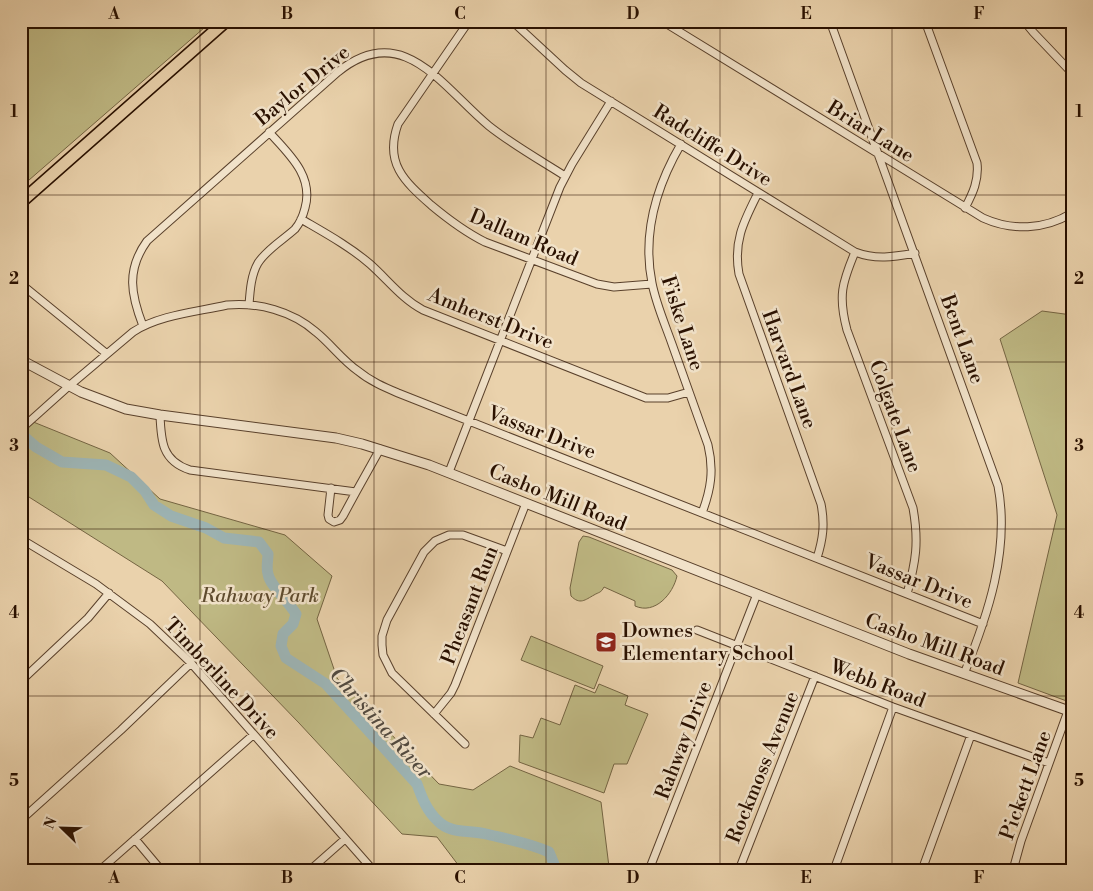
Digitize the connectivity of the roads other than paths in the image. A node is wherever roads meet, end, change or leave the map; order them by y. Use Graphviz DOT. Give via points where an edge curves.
graph roads {
  1 [pos="226,21"];
  2 [pos="469,21"];
  3 [pos="512,21"];
  4 [pos="662,21"];
  5 [pos="830,21"];
  6 [pos="925,21"];
  7 [pos="1024,21"];
  8 [pos="432,73"];
  9 [pos="1072,73"];
  10 [pos="612,101"];
  11 [pos="269,132"];
  12 [pos="681,144"];
  13 [pos="880,155"];
  14 [pos="565,176"];
  15 [pos="758,192"];
  16 [pos="21,202"];
  17 [pos="964,208"];
  18 [pos="1072,213"];
  19 [pos="302,219"];
  20 [pos="855,252"];
  21 [pos="914,253"];
  22 [pos="532,260"];
  23 [pos="21,284"];
  24 [pos="652,284"];
  25 [pos="248,304"];
  26 [pos="143,326"];
  27 [pos="500,340"];
  28 [pos="107,354"];
  29 [pos="21,360"];
  30 [pos="69,386"];
  31 [pos="689,392"];
  32 [pos="160,415"];
  33 [pos="469,421"];
  34 [pos="22,428"];
  35 [pos="380,449"];
  36 [pos="448,472"];
  37 [pos="331,488"];
  38 [pos="356,492"];
  39 [pos="526,503"];
  40 [pos="702,513"];
  41 [pos="21,539"];
  42 [pos="507,552"];
  43 [pos="817,558"];
  44 [pos="109,593"];
  45 [pos="757,594"];
  46 [pos="907,594"];
  47 [pos="983,624"];
  48 [pos="697,630"];
  49 [pos="737,646"];
  50 [pos="191,664"];
  51 [pos="964,674"];
  52 [pos="816,676"];
  53 [pos="21,681"];
  54 [pos="893,707"];
  55 [pos="1070,711"];
  56 [pos="434,714"];
  57 [pos="253,734"];
  58 [pos="971,735"];
  59 [pos="465,744"];
  60 [pos="1049,763"];
  61 [pos="21,820"];
  62 [pos="135,839"];
  63 [pos="345,839"];
  64 [pos="100,870"];
  65 [pos="161,870"];
  66 [pos="310,870"];
  67 [pos="373,870"];
  68 [pos="649,870"];
  69 [pos="739,870"];
  70 [pos="834,870"];
  71 [pos="922,870"];
  72 [pos="1013,870"];
  1 -- 16 [label="main road"];
  2 -- 8 [label="street, Dallam Road"];
  3 -- 10 [label="street, Radcliffe Drive" via="565,70"];
  4 -- 13 [label="street, Briar Lane"];
  5 -- 13 [label="street, Bent Lane"];
  6 -- 17 [label="street" via="977,163 976,183"];
  7 -- 9 [label="street"];
  8 -- 11 [label="street, Baylor Drive" via="400,54 364,56 342,68"];
  8 -- 14 [label="street, Baylor Drive" via="497,132"];
  8 -- 22 [label="street, Dallam Road" via="402,116 396,131 394,159 401,176 459,228"];
  10 -- 12 [label="street, Radcliffe Drive"];
  10 -- 14 [label="street"];
  11 -- 19 [label="street" via="296,162 305,179 307,200"];
  11 -- 26 [label="street, Baylor Drive" via="161,228 141,250 134,266 132,285"];
  12 -- 15 [label="street, Radcliffe Drive"];
  12 -- 24 [label="street, Fiske Lane" via="663,176 651,218 648,255"];
  13 -- 17 [label="street, Briar Lane"];
  13 -- 21 [label="street, Bent Lane"];
  14 -- 22 [label="street"];
  15 -- 20 [label="street, Radcliffe Drive"];
  15 -- 43 [label="street, Harvard Lane" via="739,235 737,264 821,504 823,534"];
  17 -- 18 [label="street, Briar Lane" via="993,223 1015,227 1047,224"];
  19 -- 25 [label="street" via="258,264"];
  19 -- 27 [label="street, Amherst Drive" via="358,254 414,305"];
  20 -- 21 [label="street, Radcliffe Drive" via="881,258"];
  20 -- 46 [label="street, Colgate Lane" via="842,290 842,311 912,508 917,546"];
  21 -- 47 [label="street, Bent Lane" via="998,486 1002,541"];
  22 -- 24 [label="street, Dallam Road" via="596,284 614,287"];
  22 -- 27 [label="street"];
  23 -- 28 [label="street"];
  24 -- 31 [label="street, Fiske Lane"];
  25 -- 26 [label="street, Vassar Drive" via="226,305"];
  25 -- 33 [label="street, Vassar Drive" via="295,318 316,332 366,377 392,391"];
  26 -- 28 [label="street, Vassar Drive"];
  27 -- 31 [label="street, Amherst Drive" via="646,398 668,398"];
  27 -- 33 [label="street"];
  28 -- 30 [label="street, Vassar Drive"];
  29 -- 30 [label="street, Casho Mill Road"];
  30 -- 32 [label="street, Casho Mill Road" via="112,405"];
  30 -- 34 [label="street, Vassar Drive"];
  31 -- 40 [label="street, Fiske Lane" via="711,461 711,485"];
  32 -- 35 [label="street, Casho Mill Road" via="336,438"];
  32 -- 37 [label="street" via="165,451 182,468"];
  33 -- 36 [label="street"];
  33 -- 40 [label="street, Vassar Drive"];
  35 -- 36 [label="street, Casho Mill Road"];
  35 -- 38 [label="street"];
  36 -- 39 [label="street, Casho Mill Road"];
  37 -- 38 [label="street"];
  37 -- 38 [label="street" via="328,515 334,522 343,516"];
  39 -- 42 [label="street, Pheasant Run"];
  39 -- 45 [label="street, Casho Mill Road"];
  40 -- 43 [label="street, Vassar Drive"];
  41 -- 44 [label="street, Timberline Drive"];
  42 -- 56 [label="street, Pheasant Run" via="455,685"];
  42 -- 56 [label="street" via="463,535 449,535 435,541 424,552 387,620 382,636 387,664 399,682"];
  43 -- 46 [label="street, Vassar Drive"];
  44 -- 50 [label="street, Timberline Drive" via="150,624"];
  44 -- 53 [label="street" via="84,623"];
  45 -- 49 [label="street, Rahway Drive"];
  45 -- 51 [label="street, Casho Mill Road"];
  46 -- 47 [label="street, Vassar Drive"];
  47 -- 51 [label="street, Bent Lane"];
  48 -- 49 [label="street, Webb Road"];
  49 -- 52 [label="street, Webb Road"];
  49 -- 68 [label="street, Rahway Drive"];
  50 -- 57 [label="street, Timberline Drive"];
  50 -- 61 [label="street"];
  51 -- 55 [label="street, Casho Mill Road"];
  52 -- 54 [label="street, Webb Road"];
  52 -- 69 [label="street, Rockmoss Avenue"];
  54 -- 58 [label="street, Webb Road"];
  54 -- 70 [label="street"];
  55 -- 60 [label="street, Pickett Lane"];
  56 -- 59 [label="street"];
  57 -- 62 [label="street"];
  57 -- 63 [label="street, Timberline Drive"];
  58 -- 60 [label="street, Webb Road"];
  58 -- 71 [label="street"];
  60 -- 72 [label="street, Pickett Lane"];
  62 -- 64 [label="street"];
  62 -- 65 [label="street"];
  63 -- 66 [label="street"];
  63 -- 67 [label="street, Timberline Drive"];
}
